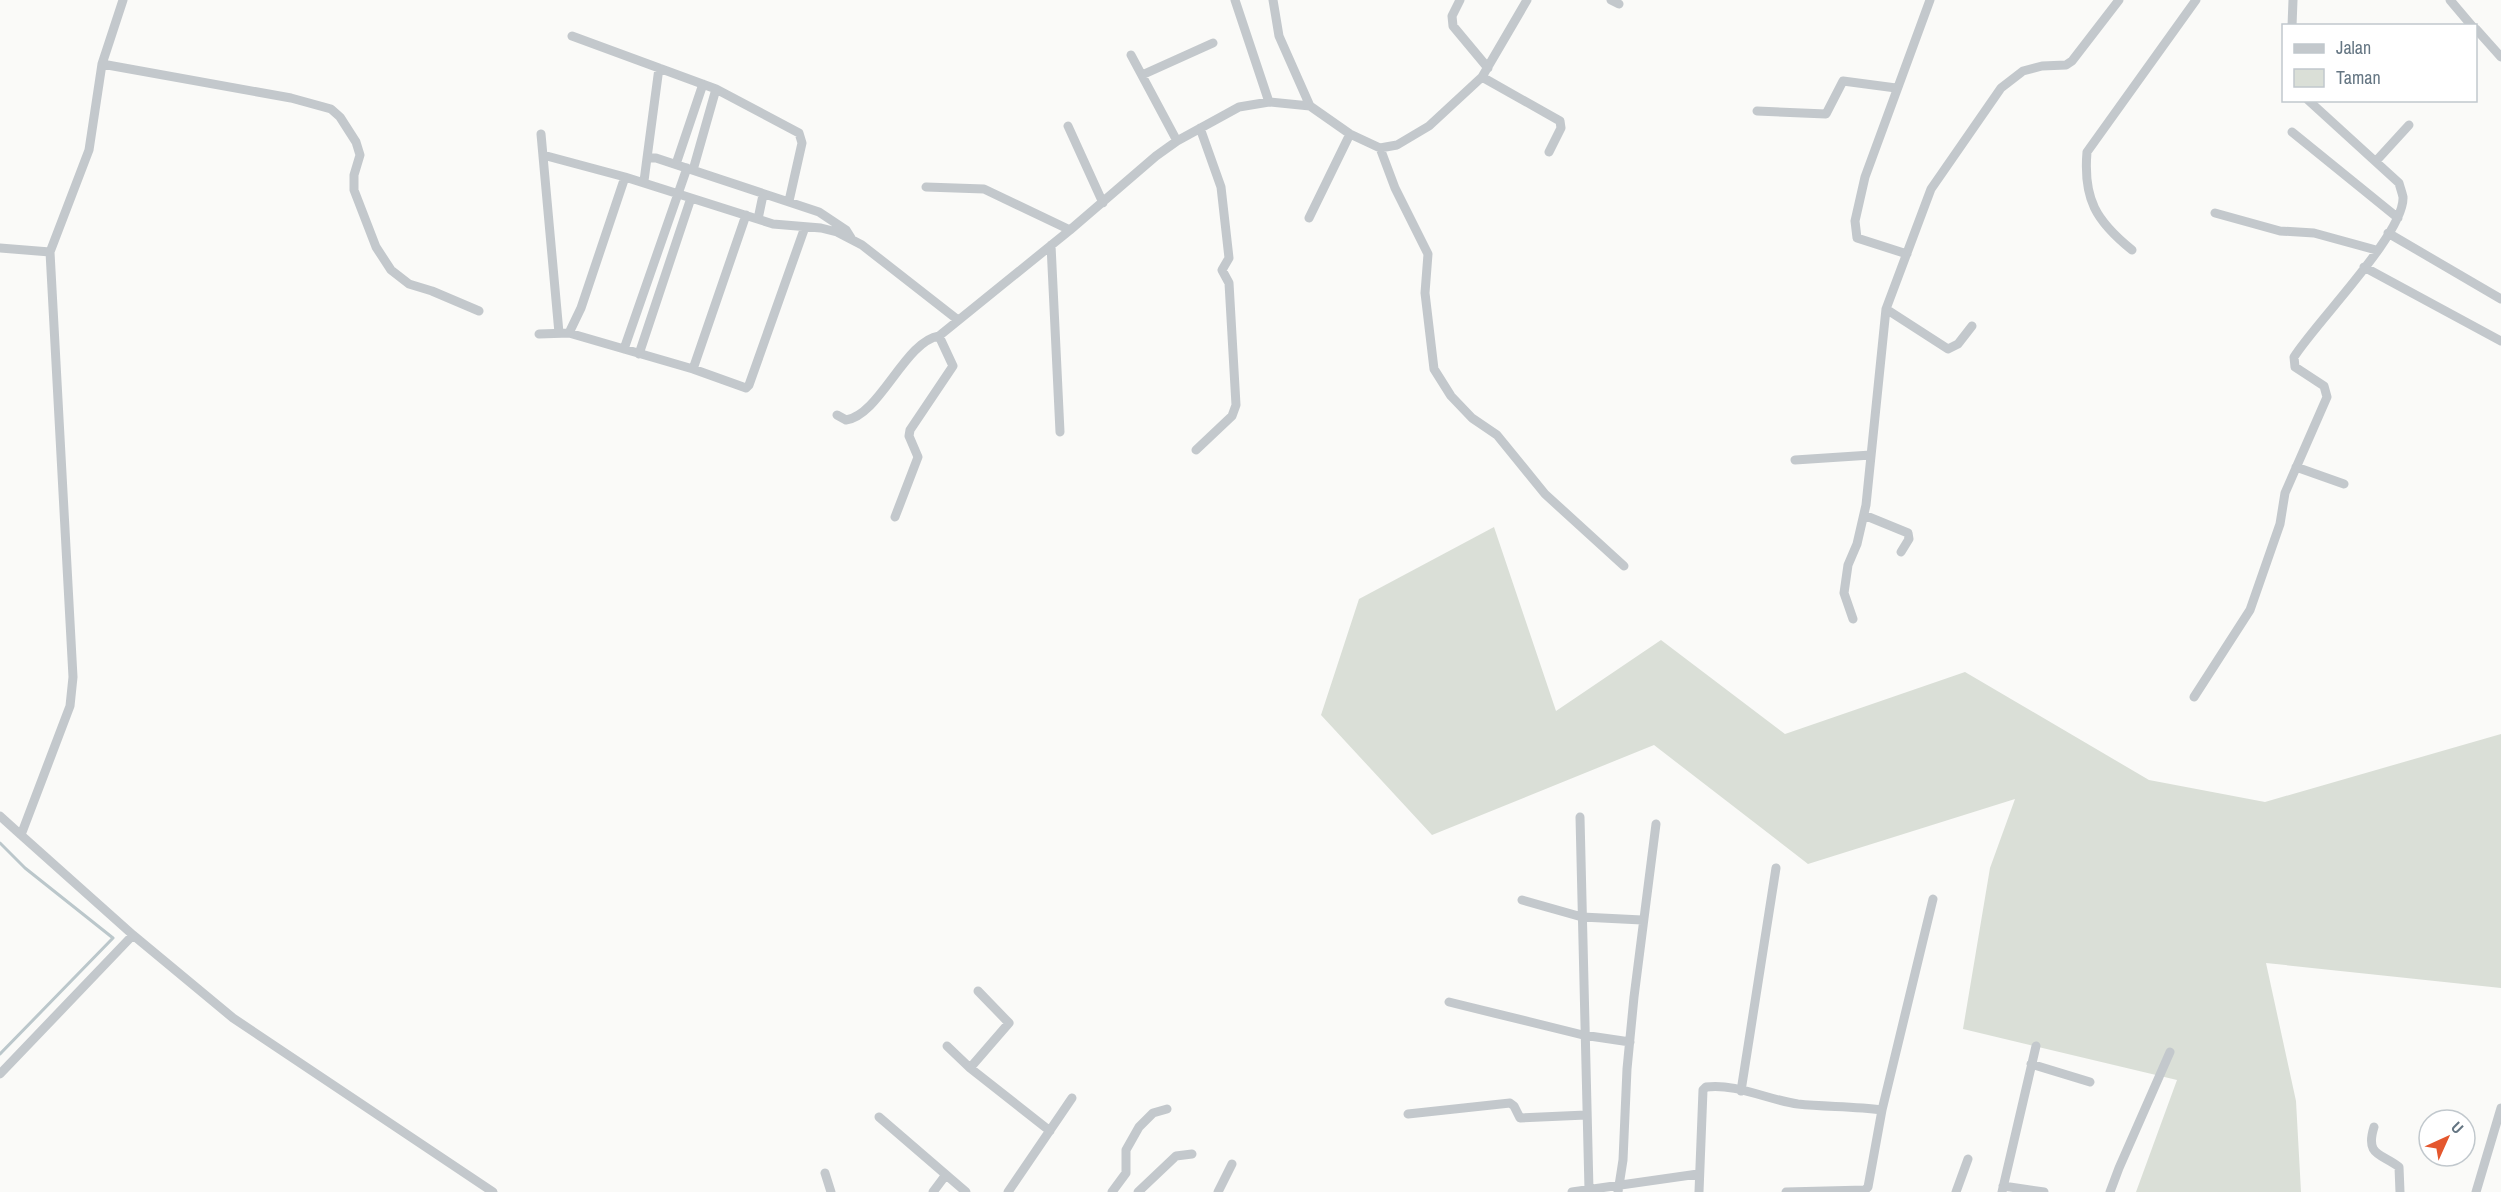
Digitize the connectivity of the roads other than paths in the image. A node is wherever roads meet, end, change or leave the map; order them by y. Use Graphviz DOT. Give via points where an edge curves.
graph roads {
  1 [pos="123,0"];
  2 [pos="1235,0"];
  3 [pos="1273,0"];
  4 [pos="1460,0"];
  5 [pos="1527,0"];
  6 [pos="1930,0"];
  7 [pos="2119,0"];
  8 [pos="2196,0"];
  9 [pos="2293,0"];
  10 [pos="2450,0"];
  11 [pos="2292,24"];
  12 [pos="2471,24"];
  13 [pos="2477,31"];
  14 [pos="572,36"];
  15 [pos="1213,43"];
  16 [pos="1131,55"];
  17 [pos="2501,57"];
  18 [pos="102,64"];
  19 [pos="659,68"];
  20 [pos="1488,68"];
  21 [pos="1142,75"];
  22 [pos="1482,77"];
  23 [pos="703,84"];
  24 [pos="1896,88"];
  25 [pos="716,89"];
  26 [pos="1269,102"];
  27 [pos="2310,102"];
  28 [pos="1310,106"];
  29 [pos="1757,111"];
  30 [pos="2409,125"];
  31 [pos="1068,126"];
  32 [pos="1200,128"];
  33 [pos="2292,132"];
  34 [pos="541,134"];
  35 [pos="1350,134"];
  36 [pos="1177,141"];
  37 [pos="1380,148"];
  38 [pos="1549,152"];
  39 [pos="543,155"];
  40 [pos="647,158"];
  41 [pos="2377,160"];
  42 [pos="676,164"];
  43 [pos="690,169"];
  44 [pos="625,177"];
  45 [pos="644,181"];
  46 [pos="926,187"];
  47 [pos="679,194"];
  48 [pos="763,195"];
  49 [pos="691,198"];
  50 [pos="789,201"];
  51 [pos="1103,203"];
  52 [pos="2216,213"];
  53 [pos="746,215"];
  54 [pos="1309,218"];
  55 [pos="2397,218"];
  56 [pos="758,219"];
  57 [pos="805,227"];
  58 [pos="1070,230"];
  59 [pos="2388,233"];
  60 [pos="853,240"];
  61 [pos="1052,245"];
  62 [pos="0,248"];
  63 [pos="2132,250"];
  64 [pos="2376,250"];
  65 [pos="50,252"];
  66 [pos="1906,254"];
  67 [pos="2364,267"];
  68 [pos="2501,299"];
  69 [pos="1886,309"];
  70 [pos="479,311"];
  71 [pos="958,320"];
  72 [pos="1972,326"];
  73 [pos="559,333"];
  74 [pos="569,333"];
  75 [pos="539,334"];
  76 [pos="939,336"];
  77 [pos="2501,341"];
  78 [pos="624,349"];
  79 [pos="639,354"];
  80 [pos="693,369"];
  81 [pos="837,415"];
  82 [pos="1060,432"];
  83 [pos="1196,450"];
  84 [pos="1871,455"];
  85 [pos="1795,460"];
  86 [pos="2296,467"];
  87 [pos="2344,484"];
  88 [pos="1864,516"];
  89 [pos="895,517"];
  90 [pos="1901,552"];
  91 [pos="1624,566"];
  92 [pos="1853,619"];
  93 [pos="2194,698"];
  94 [pos="0,816"];
  95 [pos="1580,817"];
  96 [pos="1656,824"];
  97 [pos="21,835"];
  98 [pos="1776,868"];
  99 [pos="1933,899"];
  100 [pos="1522,900"];
  101 [pos="1582,917"];
  102 [pos="1642,920"];
  103 [pos="133,935"];
  104 [pos="978,991"];
  105 [pos="1449,1002"];
  106 [pos="1583,1035"];
  107 [pos="1630,1042"];
  108 [pos="947,1046"];
  109 [pos="2036,1046"];
  110 [pos="2170,1052"];
  111 [pos="2031,1064"];
  112 [pos="970,1068"];
  113 [pos="0,1074"];
  114 [pos="2090,1082"];
  115 [pos="1741,1091"];
  116 [pos="1072,1098"];
  117 [pos="2501,1108"];
  118 [pos="1167,1110"];
  119 [pos="1882,1110"];
  120 [pos="1408,1114"];
  121 [pos="1586,1115"];
  122 [pos="879,1117"];
  123 [pos="2374,1127"];
  124 [pos="1050,1131"];
  125 [pos="1192,1154"];
  126 [pos="1968,1159"];
  127 [pos="1232,1164"];
  128 [pos="825,1173"];
  129 [pos="1698,1174"];
  130 [pos="945,1176"];
  131 [pos="1618,1188"];
  132 [pos="2003,1189"];
  133 [pos="1118,1190"];
  134 [pos="1588,1190"];
  135 [pos="493,1192"];
  136 [pos="831,1192"];
  137 [pos="933,1192"];
  138 [pos="966,1192"];
  139 [pos="1008,1192"];
  140 [pos="1138,1192"];
  141 [pos="1218,1192"];
  142 [pos="1572,1192"];
  143 [pos="1699,1192"];
  144 [pos="1786,1192"];
  145 [pos="1956,1192"];
  146 [pos="2044,1192"];
  147 [pos="2110,1192"];
  148 [pos="2400,1192"];
  149 [pos="2476,1192"];
  1 -- 18 [label="street"];
  2 -- 26 [label="street"];
  3 -- 28 [label="street" via="1280,36"];
  4 -- 20 [label="street" via="1452,16 1453,26"];
  5 -- 20 [label="street"];
  6 -- 24 [label="street"];
  7 -- 66 [label="street" via="2072,61 2022,71 2001,88 1931,189"];
  8 -- 63 [label="street" via="2087,152 2085,169 2091,206 2111,233"];
  9 -- 11 [label="street"];
  10 -- 12 [label="street"];
  13 -- 17 [label="street"];
  14 -- 19 [label="street"];
  15 -- 21 [label="street"];
  16 -- 21 [label="street"];
  18 -- 65 [label="street" via="89,150"];
  18 -- 70 [label="street" via="291,98 331,109 357,142 360,155 354,190 376,247 391,270 410,284"];
  19 -- 23 [label="street"];
  19 -- 40 [label="street"];
  20 -- 22 [label="street"];
  21 -- 36 [label="street"];
  22 -- 37 [label="street" via="1429,126 1397,145"];
  22 -- 38 [label="street" via="1560,121 1562,128"];
  23 -- 25 [label="street"];
  23 -- 42 [label="street"];
  24 -- 29 [label="street" via="1843,81 1826,114"];
  24 -- 66 [label="street" via="1865,177 1855,222 1857,238"];
  25 -- 43 [label="street"];
  25 -- 50 [label="street" via="801,136"];
  26 -- 28 [label="street"];
  26 -- 32 [label="street" via="1239,107"];
  27 -- 41 [label="street"];
  28 -- 35 [label="street"];
  30 -- 41 [label="street"];
  31 -- 51 [label="street"];
  32 -- 36 [label="street"];
  32 -- 83 [label="street" via="1221,187 1229,258 1222,270 1229,283 1236,405 1232,416"];
  33 -- 55 [label="street"];
  34 -- 39 [label="street"];
  35 -- 37 [label="street"];
  35 -- 54 [label="street"];
  36 -- 51 [label="street"];
  37 -- 91 [label="street" via="1428,254 1425,293 1434,369 1451,396 1472,418 1497,435 1545,494"];
  39 -- 44 [label="street"];
  39 -- 73 [label="street"];
  40 -- 42 [label="street"];
  40 -- 45 [label="street"];
  41 -- 55 [label="street" via="2399,183 2403,198"];
  42 -- 43 [label="street"];
  43 -- 47 [label="street"];
  43 -- 48 [label="street"];
  44 -- 45 [label="street"];
  44 -- 74 [label="street"];
  45 -- 47 [label="street"];
  46 -- 58 [label="street" via="984,189"];
  47 -- 49 [label="street"];
  47 -- 78 [label="street"];
  48 -- 50 [label="street"];
  48 -- 56 [label="street"];
  49 -- 53 [label="street"];
  49 -- 79 [label="street"];
  50 -- 60 [label="street" via="819,212 846,230"];
  51 -- 58 [label="street"];
  52 -- 64 [label="street" via="2280,231 2314,233"];
  53 -- 56 [label="street"];
  53 -- 80 [label="street"];
  55 -- 59 [label="street"];
  56 -- 57 [label="street"];
  57 -- 60 [label="street" via="822,228"];
  57 -- 80 [label="street" via="748,387 743,389"];
  58 -- 61 [label="street"];
  59 -- 64 [label="street"];
  59 -- 68 [label="street"];
  60 -- 71 [label="street"];
  61 -- 71 [label="street"];
  61 -- 82 [label="street"];
  62 -- 65 [label="street"];
  64 -- 67 [label="street"];
  65 -- 97 [label="street" via="73,677 70,706"];
  66 -- 69 [label="street"];
  67 -- 77 [label="street"];
  67 -- 86 [label="street" via="2294,357 2295,367 2324,386 2327,397"];
  69 -- 72 [label="street" via="1947,349 1958,344"];
  69 -- 84 [label="street"];
  71 -- 76 [label="street"];
  73 -- 74 [label="street"];
  73 -- 75 [label="street"];
  74 -- 78 [label="street"];
  76 -- 81 [label="street" via="929,339 900,367 861,415 846,420"];
  76 -- 89 [label="street" via="953,366 910,430 918,455"];
  78 -- 79 [label="street"];
  79 -- 80 [label="street"];
  84 -- 85 [label="street"];
  84 -- 88 [label="street"];
  86 -- 87 [label="street"];
  86 -- 93 [label="street" via="2250,610"];
  88 -- 90 [label="street" via="1908,533 1909,539"];
  88 -- 92 [label="street" via="1848,565 1844,593"];
  94 -- 97 [label="street"];
  95 -- 101 [label="street"];
  96 -- 102 [label="street"];
  97 -- 103 [label="street"];
  98 -- 115 [label="street"];
  99 -- 119 [label="street"];
  100 -- 101 [label="street"];
  101 -- 102 [label="street"];
  101 -- 106 [label="street"];
  102 -- 107 [label="street"];
  103 -- 113 [label="street"];
  103 -- 135 [label="street" via="233,1018"];
  104 -- 112 [label="street" via="1009,1023"];
  105 -- 106 [label="street"];
  106 -- 107 [label="street"];
  106 -- 121 [label="street"];
  107 -- 131 [label="street"];
  108 -- 112 [label="street"];
  109 -- 111 [label="street"];
  110 -- 147 [label="street"];
  111 -- 114 [label="street"];
  111 -- 132 [label="street"];
  112 -- 124 [label="street"];
  115 -- 119 [label="street" via="1797,1104"];
  115 -- 129 [label="street" via="1708,1086 1703,1089"];
  116 -- 124 [label="street"];
  117 -- 149 [label="street"];
  118 -- 133 [label="street" via="1147,1117 1136,1132 1126,1150 1126,1173"];
  119 -- 144 [label="street" via="1867,1188"];
  120 -- 121 [label="street" via="1509,1103 1520,1118"];
  121 -- 134 [label="street"];
  122 -- 130 [label="street"];
  123 -- 148 [label="street" via="2371,1144 2375,1154 2399,1167"];
  124 -- 139 [label="street"];
  125 -- 140 [label="street" via="1176,1156"];
  126 -- 145 [label="street"];
  127 -- 141 [label="street"];
  128 -- 136 [label="street"];
  129 -- 131 [label="street"];
  129 -- 143 [label="street"];
  130 -- 137 [label="street"];
  130 -- 138 [label="street"];
  131 -- 134 [label="street"];
  132 -- 146 [label="street"];
  134 -- 142 [label="street"];
}
